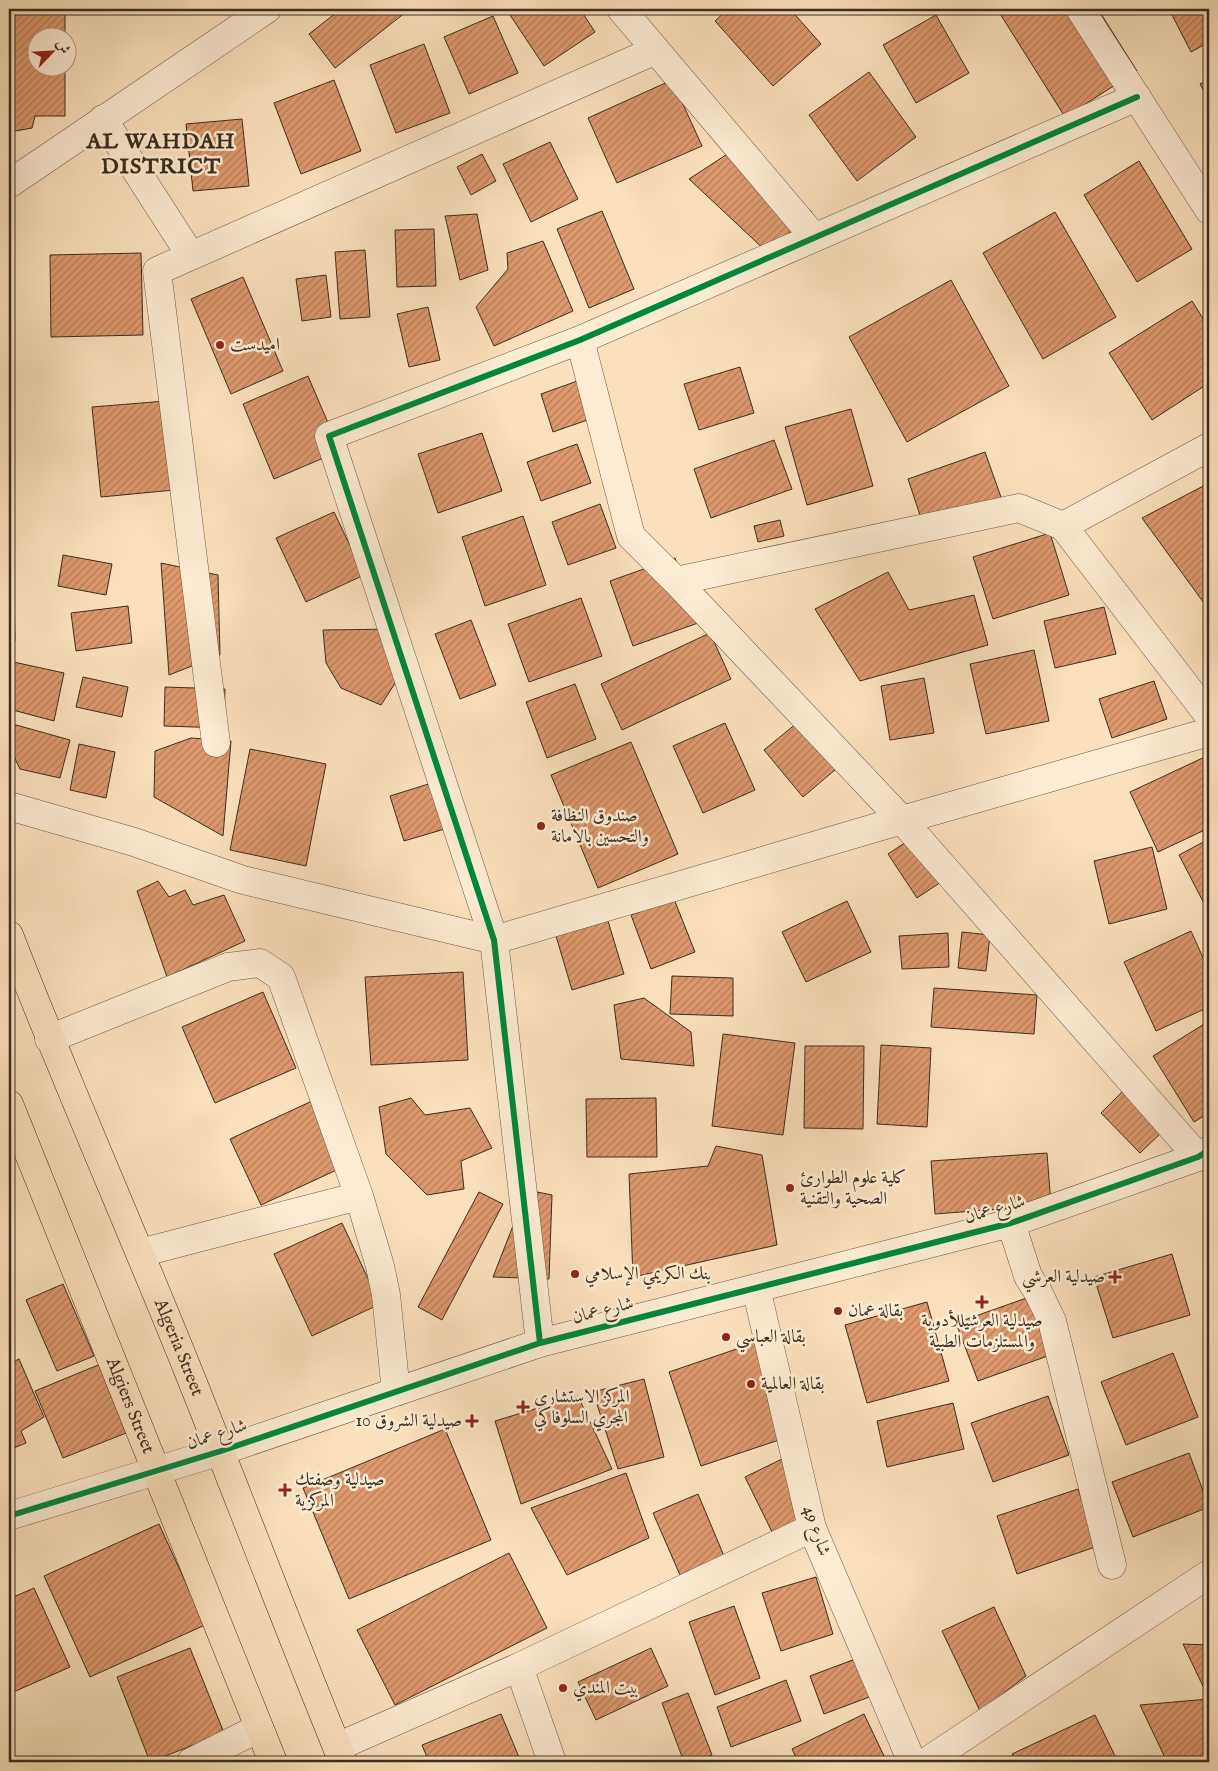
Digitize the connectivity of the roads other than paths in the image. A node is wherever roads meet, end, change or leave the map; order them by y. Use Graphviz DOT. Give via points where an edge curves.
graph roads {
  1 [pos="267,9"];
  2 [pos="622,9"];
  3 [pos="1080,9"];
  4 [pos="656,50"];
  5 [pos="1137,97"];
  6 [pos="103,119"];
  7 [pos="9,184"];
  8 [pos="1209,210"];
  9 [pos="814,237"];
  10 [pos="191,256"];
  11 [pos="580,340"];
  12 [pos="1209,447"];
  13 [pos="1063,526"];
  14 [pos="676,581"];
  15 [pos="1209,716"];
  16 [pos="1209,732"];
  17 [pos="216,743"];
  18 [pos="9,806"];
  19 [pos="902,820"];
  20 [pos="9,935"];
  21 [pos="494,940"];
  22 [pos="49,1039"];
  23 [pos="9,1104"];
  24 [pos="1204,1154"];
  25 [pos="359,1196"];
  26 [pos="1012,1222"];
  27 [pos="140,1253"];
  28 [pos="756,1288"];
  29 [pos="540,1343"];
  30 [pos="396,1392"];
  31 [pos="221,1450"];
  32 [pos="157,1470"];
  33 [pos="9,1516"];
  34 [pos="812,1528"];
  35 [pos="1112,1565"];
  36 [pos="1209,1574"];
  37 [pos="519,1667"];
  38 [pos="259,1728"];
  39 [pos="340,1755"];
  40 [pos="191,1762"];
  41 [pos="273,1762"];
  42 [pos="552,1762"];
  43 [pos="912,1762"];
  44 [pos="926,1762"];
  1 -- 6 [label="street"];
  2 -- 4 [label="street"];
  3 -- 5 [label="street"];
  4 -- 9 [label="street"];
  4 -- 10 [label="street"];
  5 -- 8 [label="street"];
  5 -- 9 [label="street"];
  6 -- 7 [label="street"];
  6 -- 10 [label="street"];
  9 -- 11 [label="street"];
  10 -- 17 [label="street" via="157,271"];
  11 -- 14 [label="street" via="631,536"];
  11 -- 21 [label="street" via="329,436"];
  12 -- 13 [label="street"];
  13 -- 14 [label="street" via="1019,508"];
  13 -- 15 [label="street"];
  14 -- 19 [label="street"];
  16 -- 19 [label="street"];
  18 -- 21 [label="street" via="134,842 243,880"];
  19 -- 21 [label="street"];
  19 -- 24 [label="street"];
  20 -- 22 [label="main road, Algeria Street"];
  21 -- 29 [label="street"];
  22 -- 25 [label="street" via="228,967 260,963 281,977"];
  22 -- 27 [label="main road, Algeria Street"];
  23 -- 32 [label="main road, Algiers Street"];
  24 -- 26 [label="street, شارع عمان"];
  25 -- 27 [label="street"];
  25 -- 30 [label="street" via="386,1295"];
  26 -- 28 [label="street, شارع عمان"];
  26 -- 35 [label="street" via="1028,1276 1052,1321"];
  27 -- 31 [label="main road, Algeria Street"];
  28 -- 29 [label="street, شارع عمان"];
  28 -- 34 [label="street, شارع 49"];
  29 -- 30 [label="street, شارع عمان"];
  30 -- 31 [label="street, شارع عمان"];
  31 -- 32 [label="street, شارع عمان"];
  31 -- 39 [label="main road, Algeria Street"];
  32 -- 33 [label="street, شارع عمان"];
  32 -- 38 [label="main road, Algiers Street"];
  34 -- 37 [label="street"];
  34 -- 43 [label="street, شارع 49"];
  36 -- 44 [label="street"];
  37 -- 39 [label="street"];
  37 -- 42 [label="street"];
  38 -- 40 [label="street"];
  38 -- 41 [label="main road, Algiers Street"];
}
